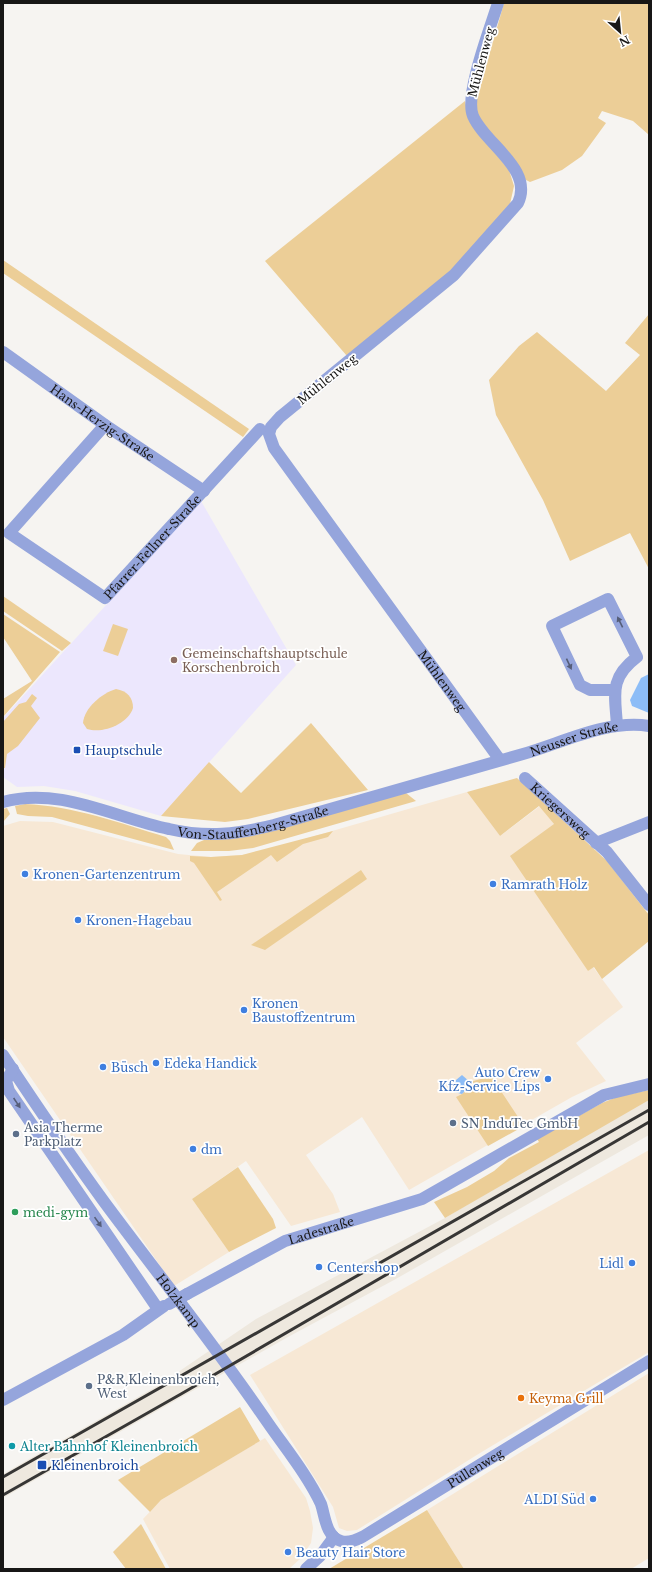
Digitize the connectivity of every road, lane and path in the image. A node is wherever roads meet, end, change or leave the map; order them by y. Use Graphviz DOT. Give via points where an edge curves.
graph roads {
  1 [pos="498,3"];
  2 [pos="3,352"];
  3 [pos="104,425"];
  4 [pos="260,429"];
  5 [pos="204,491"];
  6 [pos="6,536"];
  7 [pos="614,690"];
  8 [pos="617,725"];
  9 [pos="649,726"];
  10 [pos="500,760"];
  11 [pos="525,778"];
  12 [pos="3,802"];
  13 [pos="649,822"];
  14 [pos="596,842"];
  15 [pos="649,905"];
  16 [pos="3,1055"];
  17 [pos="13,1069"];
  18 [pos="649,1084"];
  19 [pos="164,1306"];
  20 [pos="649,1361"];
  21 [pos="3,1400"];
  22 [pos="334,1537"];
  23 [pos="306,1569"];
  1 -- 10 [label="street, Mühlenweg" via="472,89 471,108 481,129 520,177 522,189 518,203 454,275 280,417 271,427 269,434 274,448"];
  2 -- 3 [label="street, Hans-Herzig-Straße"];
  3 -- 5 [label="street, Hans-Herzig-Straße"];
  3 -- 6 [label="street, Pfarrer-Fellner-Straße"];
  4 -- 5 [label="street, Pfarrer-Fellner-Straße"];
  5 -- 6 [label="street, Pfarrer-Fellner-Straße" via="105,598"];
  7 -- 7 [label="street, one-way" via="620,674 637,657 608,599 552,626 580,685 590,690"];
  7 -- 8 [label="street"];
  8 -- 9 [label="street, Neusser Straße"];
  8 -- 10 [label="street, Neusser Straße"];
  10 -- 12 [label="street, Von-Stauffenberg-Straße" via="274,825 224,835 169,830 55,799 26,797"];
  11 -- 14 [label="street, Kriegersweg"];
  13 -- 14 [label="street, Kriegersweg"];
  14 -- 15 [label="street, Kriegersweg"];
  16 -- 17 [label="street, Holzkamp"];
  17 -- 19 [label="street, Holzkamp, one-way" via="6,1081 8,1091"];
  17 -- 22 [label="street, Holzkamp" via="96,1191 214,1346 262,1414 313,1490"];
  18 -- 19 [label="street, Ladestraße, bridge" via="604,1095 422,1199 285,1242"];
  19 -- 21 [label="street, Ladestraße" via="123,1335"];
  20 -- 22 [label="street, Püllenweg" via="364,1536 348,1542 341,1542"];
  22 -- 23 [label="street"];
}
